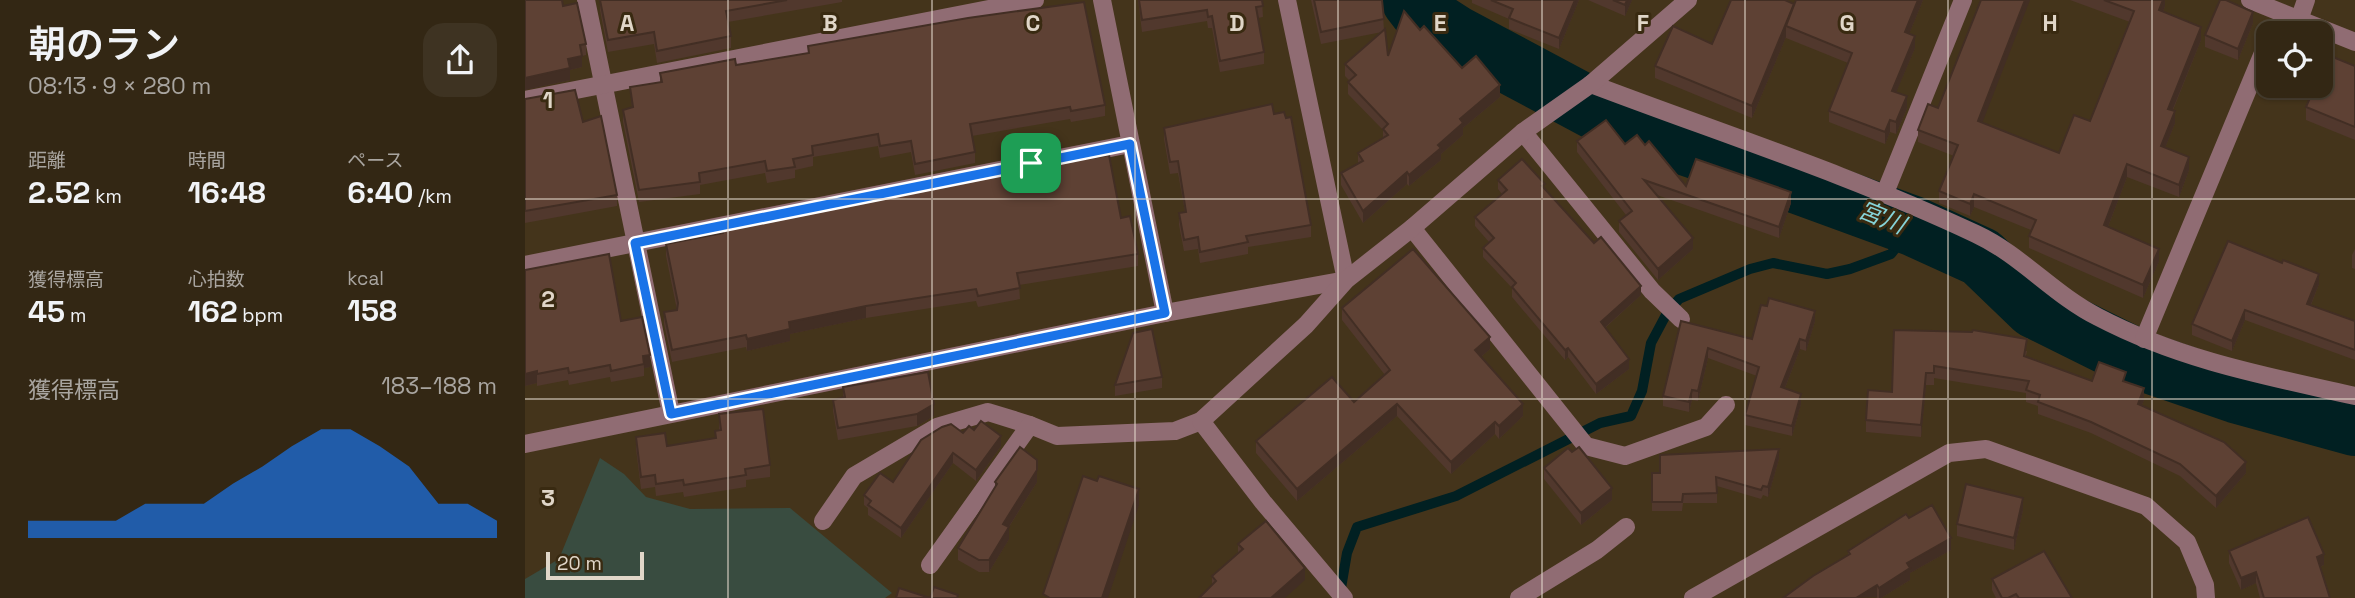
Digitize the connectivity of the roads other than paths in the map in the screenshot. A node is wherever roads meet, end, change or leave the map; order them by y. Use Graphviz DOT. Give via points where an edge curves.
graph roads {
  1 [pos="586,0"];
  2 [pos="1035,0"];
  3 [pos="1102,0"];
  4 [pos="1287,0"];
  5 [pos="1688,0"];
  6 [pos="1963,0"];
  7 [pos="2250,0"];
  8 [pos="2306,0"];
  9 [pos="2280,11"];
  10 [pos="2299,20"];
  11 [pos="2276,21"];
  12 [pos="2355,42"];
  13 [pos="2256,70"];
  14 [pos="603,84"];
  15 [pos="1588,86"];
  16 [pos="525,100"];
  17 [pos="1526,129"];
  18 [pos="1130,144"];
  19 [pos="1885,192"];
  20 [pos="1412,229"];
  21 [pos="635,243"];
  22 [pos="525,265"];
  23 [pos="1346,280"];
  24 [pos="1165,313"];
  25 [pos="1678,317"];
  26 [pos="2144,339"];
  27 [pos="2355,396"];
  28 [pos="1726,405"];
  29 [pos="671,414"];
  30 [pos="1201,421"];
  31 [pos="1030,425"];
  32 [pos="525,444"];
  33 [pos="823,521"];
  34 [pos="1626,527"];
  35 [pos="930,565"];
  36 [pos="1345,598"];
  37 [pos="1519,598"];
  38 [pos="1693,598"];
  39 [pos="2206,598"];
  1 -- 14 [label="street"];
  2 -- 14 [label="street"];
  3 -- 18 [label="street"];
  4 -- 23 [label="street"];
  5 -- 15 [label="street"];
  6 -- 19 [label="street"];
  7 -- 9 [label="street"];
  8 -- 10 [label="street"];
  9 -- 10 [label="street"];
  9 -- 11 [label="street"];
  10 -- 12 [label="street"];
  13 -- 26 [label="street"];
  14 -- 16 [label="street"];
  14 -- 21 [label="street"];
  15 -- 17 [label="street"];
  15 -- 19 [label="street"];
  17 -- 20 [label="street"];
  17 -- 25 [label="street"];
  18 -- 21 [label="street"];
  18 -- 24 [label="street"];
  19 -- 26 [label="street" via="2008,251 2095,316"];
  20 -- 23 [label="street"];
  20 -- 28 [label="street" via="1586,446 1625,456 1706,426"];
  21 -- 22 [label="street"];
  21 -- 29 [label="street"];
  23 -- 24 [label="street"];
  23 -- 30 [label="street" via="1306,325"];
  24 -- 29 [label="street"];
  26 -- 27 [label="street" via="2226,368"];
  29 -- 32 [label="street"];
  30 -- 31 [label="street" via="1175,431 1070,436"];
  30 -- 36 [label="street"];
  31 -- 33 [label="street" via="988,412 937,427 854,475"];
  31 -- 35 [label="street"];
  34 -- 37 [label="street"];
  38 -- 39 [label="street" via="1948,453 1986,449 2145,506 2187,542"];
}
